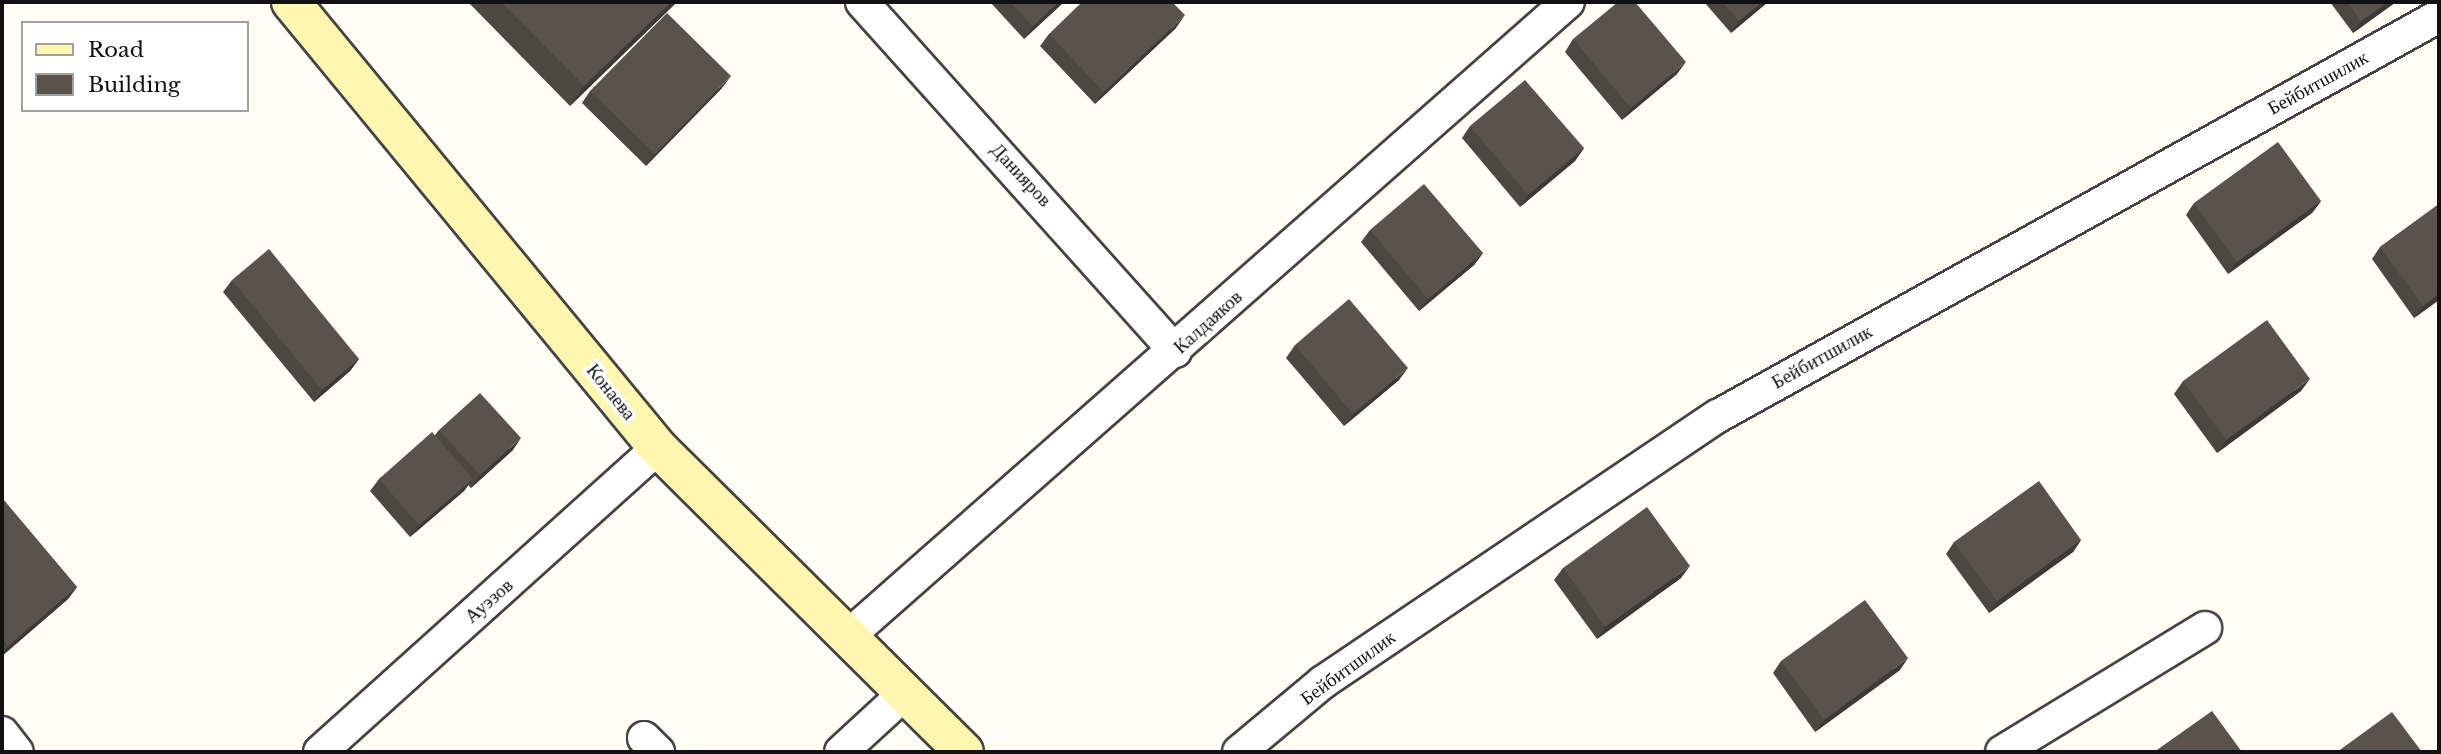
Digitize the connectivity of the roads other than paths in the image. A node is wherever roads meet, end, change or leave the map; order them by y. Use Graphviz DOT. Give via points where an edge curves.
graph roads {
  1 [pos="292,2"];
  2 [pos="862,2"];
  3 [pos="1568,2"];
  4 [pos="2439,16"];
  5 [pos="1175,351"];
  6 [pos="657,448"];
  7 [pos="2205,628"];
  8 [pos="846,638"];
  9 [pos="903,695"];
  10 [pos="2,733"];
  11 [pos="17,752"];
  12 [pos="320,752"];
  13 [pos="841,752"];
  14 [pos="964,752"];
  15 [pos="1239,752"];
  16 [pos="2003,752"];
  1 -- 6 [label="main road, Конаева"];
  2 -- 5 [label="street, Данияров"];
  3 -- 5 [label="street, Калдаяков"];
  4 -- 15 [label="street, Бейбитшилик" via="1718,416 1323,682"];
  5 -- 8 [label="street, Калдаяков"];
  6 -- 8 [label="main road, Конаева"];
  6 -- 12 [label="street, Ауэзов"];
  7 -- 16 [label="street"];
  8 -- 9 [label="main road, Конаева"];
  9 -- 13 [label="street"];
  9 -- 14 [label="main road, Конаева"];
  10 -- 11 [label="street"];
}
